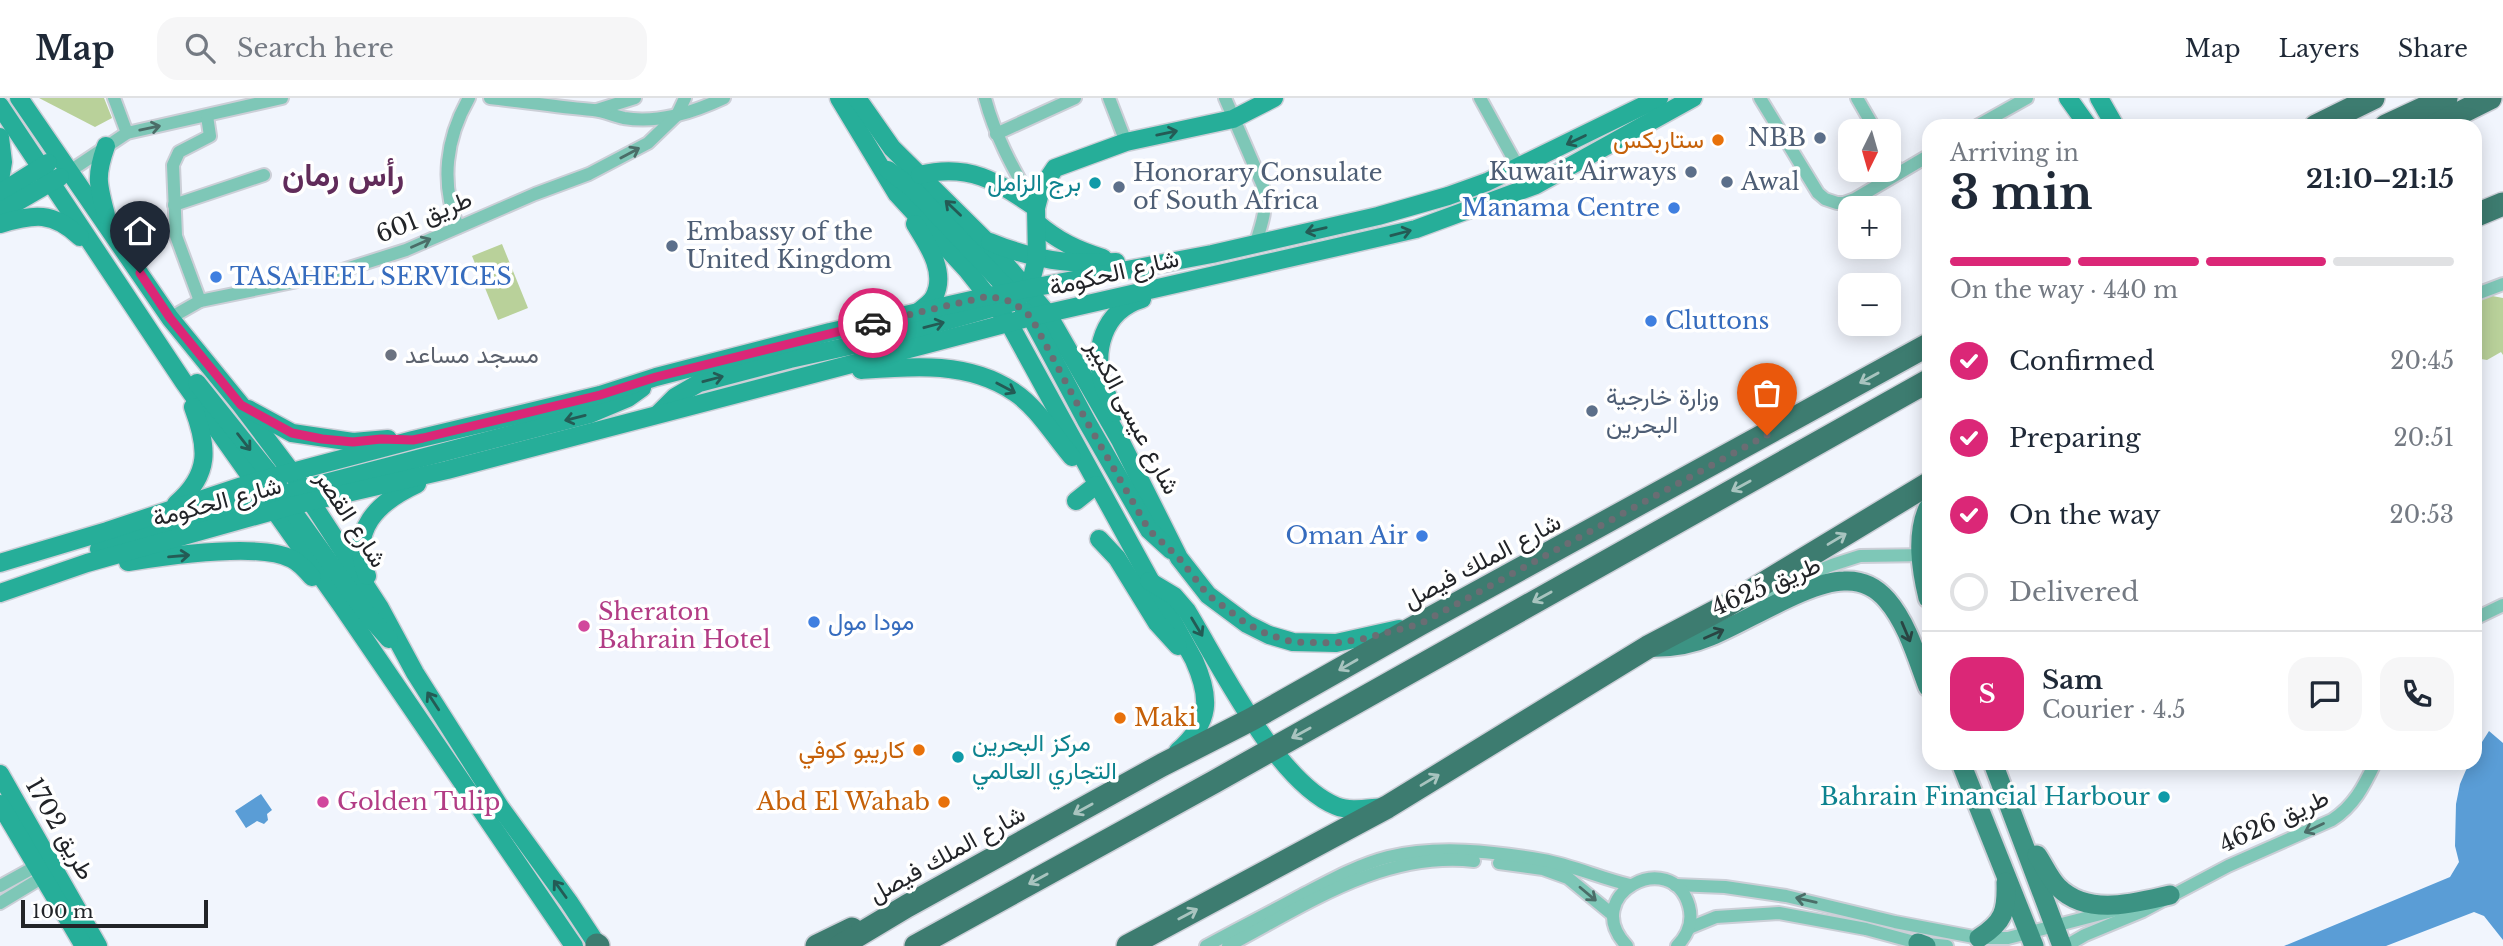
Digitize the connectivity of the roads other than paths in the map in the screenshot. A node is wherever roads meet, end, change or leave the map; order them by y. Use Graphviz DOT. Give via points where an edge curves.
graph roads {
  1 [pos="19,98"];
  2 [pos="114,98"];
  3 [pos="282,98"];
  4 [pos="470,98"];
  5 [pos="490,98"];
  6 [pos="635,98"];
  7 [pos="685,98"];
  8 [pos="724,98"];
  9 [pos="839,98"];
  10 [pos="857,98"];
  11 [pos="985,98"];
  12 [pos="1074,98"];
  13 [pos="1109,98"];
  14 [pos="1224,98"];
  15 [pos="1274,98"];
  16 [pos="1480,98"];
  17 [pos="1649,98"];
  18 [pos="1658,98"];
  19 [pos="1693,98"];
  20 [pos="1760,98"];
  21 [pos="1857,98"];
  22 [pos="2027,98"];
  23 [pos="2068,98"];
  24 [pos="2373,98"];
  25 [pos="2446,98"];
  26 [pos="2490,98"];
  27 [pos="2099,99"];
  28 [pos="0,106"];
  29 [pos="596,110"];
  30 [pos="677,115"];
  31 [pos="207,116"];
  32 [pos="1233,119"];
  33 [pos="1869,119"];
  34 [pos="1990,119"];
  35 [pos="2083,119"];
  36 [pos="2111,119"];
  37 [pos="2330,119"];
  38 [pos="2401,119"];
  39 [pos="2448,119"];
  40 [pos="127,133"];
  41 [pos="996,134"];
  42 [pos="0,137"];
  43 [pos="1126,142"];
  44 [pos="106,146"];
  45 [pos="1922,160"];
  46 [pos="65,164"];
  47 [pos="881,165"];
  48 [pos="1518,167"];
  49 [pos="1901,172"];
  50 [pos="45,175"];
  51 [pos="264,175"];
  52 [pos="920,175"];
  53 [pos="0,180"];
  54 [pos="1882,182"];
  55 [pos="0,193"];
  56 [pos="897,194"];
  57 [pos="2503,204"];
  58 [pos="174,205"];
  59 [pos="0,212"];
  60 [pos="2482,213"];
  61 [pos="1037,216"];
  62 [pos="0,225"];
  63 [pos="458,227"];
  64 [pos="110,228"];
  65 [pos="985,240"];
  66 [pos="1255,245"];
  67 [pos="97,254"];
  68 [pos="1037,258"];
  69 [pos="1116,262"];
  70 [pos="1152,267"];
  71 [pos="1217,275"];
  72 [pos="2503,284"];
  73 [pos="2482,292"];
  74 [pos="1009,298"];
  75 [pos="200,301"];
  76 [pos="917,313"];
  77 [pos="139,314"];
  78 [pos="1039,315"];
  79 [pos="170,318"];
  80 [pos="1009,323"];
  81 [pos="1922,348"];
  82 [pos="819,372"];
  83 [pos="656,377"];
  84 [pos="183,381"];
  85 [pos="1922,384"];
  86 [pos="241,405"];
  87 [pos="656,415"];
  88 [pos="413,440"];
  89 [pos="1120,440"];
  90 [pos="1122,465"];
  91 [pos="447,470"];
  92 [pos="1093,480"];
  93 [pos="1134,486"];
  94 [pos="1922,488"];
  95 [pos="282,492"];
  96 [pos="1076,500"];
  97 [pos="1106,504"];
  98 [pos="171,508"];
  99 [pos="1099,539"];
  100 [pos="1922,556"];
  101 [pos="0,563"];
  102 [pos="87,563"];
  103 [pos="53,573"];
  104 [pos="1149,581"];
  105 [pos="0,593"];
  106 [pos="1728,605"];
  107 [pos="2503,605"];
  108 [pos="342,606"];
  109 [pos="380,608"];
  110 [pos="2482,615"];
  111 [pos="1420,624"];
  112 [pos="1648,647"];
  113 [pos="406,659"];
  114 [pos="1194,660"];
  115 [pos="1922,673"];
  116 [pos="1252,719"];
  117 [pos="1272,750"];
  118 [pos="1162,765"];
  119 [pos="1964,770"];
  120 [pos="1996,770"];
  121 [pos="2371,770"];
  122 [pos="0,774"];
  123 [pos="0,804"];
  124 [pos="1387,807"];
  125 [pos="2017,830"];
  126 [pos="46,866"];
  127 [pos="2006,871"];
  128 [pos="1630,885"];
  129 [pos="0,886"];
  130 [pos="1675,886"];
  131 [pos="2170,895"];
  132 [pos="0,903"];
  133 [pos="907,906"];
  134 [pos="1613,915"];
  135 [pos="1689,928"];
  136 [pos="1979,938"];
  137 [pos="2060,939"];
  138 [pos="2033,942"];
  139 [pos="1922,945"];
  140 [pos="84,946"];
  141 [pos="98,946"];
  142 [pos="592,946"];
  143 [pos="817,946"];
  144 [pos="840,946"];
  145 [pos="916,946"];
  146 [pos="1128,946"];
  147 [pos="1206,946"];
  148 [pos="1228,946"];
  149 [pos="1627,946"];
  150 [pos="1677,946"];
  151 [pos="1947,946"];
  1 -- 46 [label="main road, شارع القصر"];
  2 -- 40 [label="street"];
  3 -- 31 [label="street"];
  4 -- 63 [label="street" via="458,118 447,162 450,208"];
  5 -- 29 [label="street"];
  6 -- 29 [label="street"];
  7 -- 30 [label="street"];
  8 -- 30 [label="street"];
  9 -- 47 [label="main road"];
  10 -- 52 [label="main road" via="892,148"];
  11 -- 41 [label="street"];
  12 -- 41 [label="street"];
  13 -- 43 [label="street"];
  14 -- 32 [label="street"];
  15 -- 32 [label="main road"];
  16 -- 48 [label="street"];
  17 -- 18 [label="street"];
  18 -- 48 [label="main road, شارع الحكومة, one-way"];
  71 -- 19 [label="main road, شارع الحكومة, one-way" via="1389,237 1491,204 1536,185"];
  20 -- 54 [label="street" via="1825,199 1844,203"];
  21 -- 33 [label="street"];
  22 -- 34 [label="street"];
  23 -- 35 [label="main road"];
  24 -- 37 [label="highway"];
  25 -- 38 [label="highway"];
  26 -- 39 [label="highway"];
  27 -- 36 [label="main road"];
  28 -- 50 [label="main road, شارع القصر"];
  29 -- 30 [label="street" via="637,119"];
  63 -- 30 [label="street, طريق 601, one-way" via="632,152"];
  40 -- 31 [label="street, one-way"];
  31 -- 58 [label="street" via="210,136 179,152 173,166"];
  43 -- 32 [label="main road, one-way"];
  32 -- 66 [label="street" via="1266,198"];
  40 -- 44 [label="street"];
  41 -- 61 [label="street"];
  42 -- 53 [label="main road"];
  43 -- 61 [label="main road" via="1055,168 1041,189"];
  44 -- 46 [label="street"];
  44 -- 64 [label="main road" via="98,183"];
  45 -- 49 [label="street"];
  46 -- 50 [label="main road"];
  46 -- 64 [label="main road, شارع القصر"];
  47 -- 56 [label="main road"];
  47 -- 74 [label="main road" via="911,187"];
  48 -- 66 [label="main road, شارع الحكومة, one-way" via="1448,196"];
  50 -- 55 [label="main road"];
  50 -- 59 [label="main road"];
  50 -- 67 [label="main road, شارع القصر"];
  51 -- 58 [label="street"];
  52 -- 61 [label="main road" via="1000,191"];
  65 -- 52 [label="main road, one-way"];
  56 -- 74 [label="main road"];
  56 -- 76 [label="main road" via="934,257 939,281 934,299"];
  57 -- 60 [label="highway"];
  58 -- 75 [label="street" via="176,236"];
  61 -- 68 [label="main road"];
  61 -- 69 [label="main road" via="1054,237"];
  62 -- 67 [label="main road" via="26,217 48,217 66,225"];
  75 -- 63 [label="street, طريق 601, one-way" via="327,275 406,250"];
  64 -- 79 [label="main road, شارع القصر"];
  65 -- 68 [label="main road"];
  65 -- 74 [label="main road"];
  66 -- 70 [label="main road, شارع الحكومة"];
  67 -- 77 [label="main road, شارع القصر"];
  68 -- 69 [label="main road" via="1084,264"];
  68 -- 74 [label="main road"];
  69 -- 70 [label="main road"];
  70 -- 74 [label="main road, شارع الحكومة"];
  71 -- 78 [label="main road, شارع الحكومة"];
  71 -- 89 [label="main road" via="1132,302 1107,325 1100,366"];
  72 -- 73 [label="street"];
  74 -- 76 [label="main road, شارع الحكومة"];
  74 -- 78 [label="main road"];
  74 -- 80 [label="main road"];
  87 -- 74 [label="main road, one-way" via="699,383 887,338"];
  75 -- 79 [label="street, طريق 601"];
  76 -- 83 [label="main road, شارع الحكومة"];
  77 -- 84 [label="main road, شارع القصر"];
  77 -- 95 [label="main road, one-way"];
  78 -- 80 [label="main road, شارع الحكومة"];
  78 -- 89 [label="main road, شارع عيسى الكبير"];
  78 -- 90 [label="main road"];
  79 -- 86 [label="main road, شارع القصر"];
  80 -- 82 [label="main road, شارع الحكومة"];
  80 -- 92 [label="main road"];
  81 -- 111 [label="highway, شارع الملك فيصل, one-way"];
  82 -- 87 [label="main road, شارع الحكومة"];
  82 -- 92 [label="main road, one-way" via="941,367 998,383 1016,393"];
  83 -- 88 [label="main road, شارع الحكومة"];
  83 -- 95 [label="main road, one-way" via="628,398 590,414"];
  84 -- 95 [label="main road, شارع القصر"];
  84 -- 98 [label="main road" via="200,426 203,466 191,491"];
  85 -- 117 [label="highway, one-way"];
  86 -- 88 [label="main road" via="292,433 353,442"];
  86 -- 95 [label="main road, شارع القصر"];
  87 -- 91 [label="main road, شارع الحكومة"];
  88 -- 95 [label="main road, شارع الحكومة"];
  89 -- 90 [label="main road, شارع عيسى الكبير"];
  90 -- 92 [label="main road"];
  90 -- 93 [label="main road, شارع عيسى الكبير"];
  91 -- 95 [label="main road, شارع الحكومة"];
  91 -- 109 [label="main road" via="389,498 370,518 360,550"];
  92 -- 96 [label="main road"];
  92 -- 97 [label="main road"];
  93 -- 97 [label="main road"];
  93 -- 111 [label="main road, شارع عيسى الكبير" via="1208,595 1269,635 1293,642 1336,643"];
  106 -- 94 [label="highway, one-way"];
  95 -- 98 [label="main road, شارع الحكومة"];
  95 -- 102 [label="main road, شارع الحكومة"];
  95 -- 103 [label="main road" via="90,552"];
  95 -- 108 [label="main road, شارع القصر"];
  95 -- 109 [label="main road, شارع القصر"];
  95 -- 113 [label="main road" via="366,613"];
  97 -- 104 [label="main road"];
  98 -- 101 [label="main road, شارع الحكومة"];
  99 -- 114 [label="main road" via="1117,558 1157,622"];
  100 -- 106 [label="street" via="1860,556"];
  102 -- 103 [label="main road, شارع الحكومة"];
  102 -- 108 [label="main road, one-way" via="267,552 291,558"];
  103 -- 105 [label="main road, شارع الحكومة"];
  104 -- 114 [label="main road"];
  104 -- 116 [label="main road, one-way" via="1174,596 1187,611"];
  106 -- 112 [label="highway"];
  107 -- 110 [label="street"];
  108 -- 142 [label="main road, شارع القصر"];
  109 -- 113 [label="main road, شارع القصر"];
  111 -- 116 [label="highway, شارع الملك فيصل, one-way"];
  112 -- 115 [label="main road, طريق 4625, one-way" via="1691,643 1814,588 1853,582 1874,588 1896,611"];
  124 -- 112 [label="highway, one-way"];
  142 -- 113 [label="main road, شارع القصر, one-way" via="569,902 500,807"];
  114 -- 118 [label="main road" via="1205,693 1205,712 1192,739"];
  116 -- 117 [label="main road"];
  116 -- 118 [label="highway, شارع الملك فيصل"];
  117 -- 124 [label="main road" via="1298,779 1335,806"];
  117 -- 145 [label="highway, one-way"];
  118 -- 133 [label="highway, شارع الملك فيصل, one-way"];
  119 -- 127 [label="main road"];
  120 -- 125 [label="main road"];
  121 -- 131 [label="street, طريق 4626, one-way" via="2355,801 2332,820"];
  122 -- 126 [label="main road, طريق 1702"];
  123 -- 126 [label="main road, طريق 1702"];
  146 -- 124 [label="highway, one-way"];
  125 -- 131 [label="main road" via="2052,880 2074,899 2129,904"];
  125 -- 137 [label="main road"];
  126 -- 129 [label="street"];
  126 -- 132 [label="street"];
  126 -- 140 [label="main road, طريق 1702"];
  126 -- 141 [label="main road, طريق 1702"];
  127 -- 136 [label="main road" via="2006,909 1997,925"];
  127 -- 138 [label="main road"];
  128 -- 130 [label="street, طريق 4626" via="1657,878"];
  128 -- 134 [label="street" via="1618,898"];
  128 -- 147 [label="street" via="1527,857 1415,852 1351,871"];
  130 -- 135 [label="street" via="1690,909"];
  136 -- 130 [label="street, طريق 4626, one-way" via="1786,896"];
  131 -- 137 [label="street, طريق 4626"];
  131 -- 137 [label="street, طريق 4626" via="2085,935"];
  133 -- 143 [label="highway"];
  133 -- 144 [label="highway, شارع الملك فيصل"];
  148 -- 134 [label="street, one-way" via="1367,875 1441,859 1513,864 1556,873"];
  134 -- 149 [label="street" via="1616,932"];
  135 -- 139 [label="street" via="1716,917 1779,913"];
  135 -- 150 [label="street"];
  136 -- 138 [label="street, طريق 4626"];
  137 -- 138 [label="street, طريق 4626"];
  139 -- 151 [label="street"];
}
